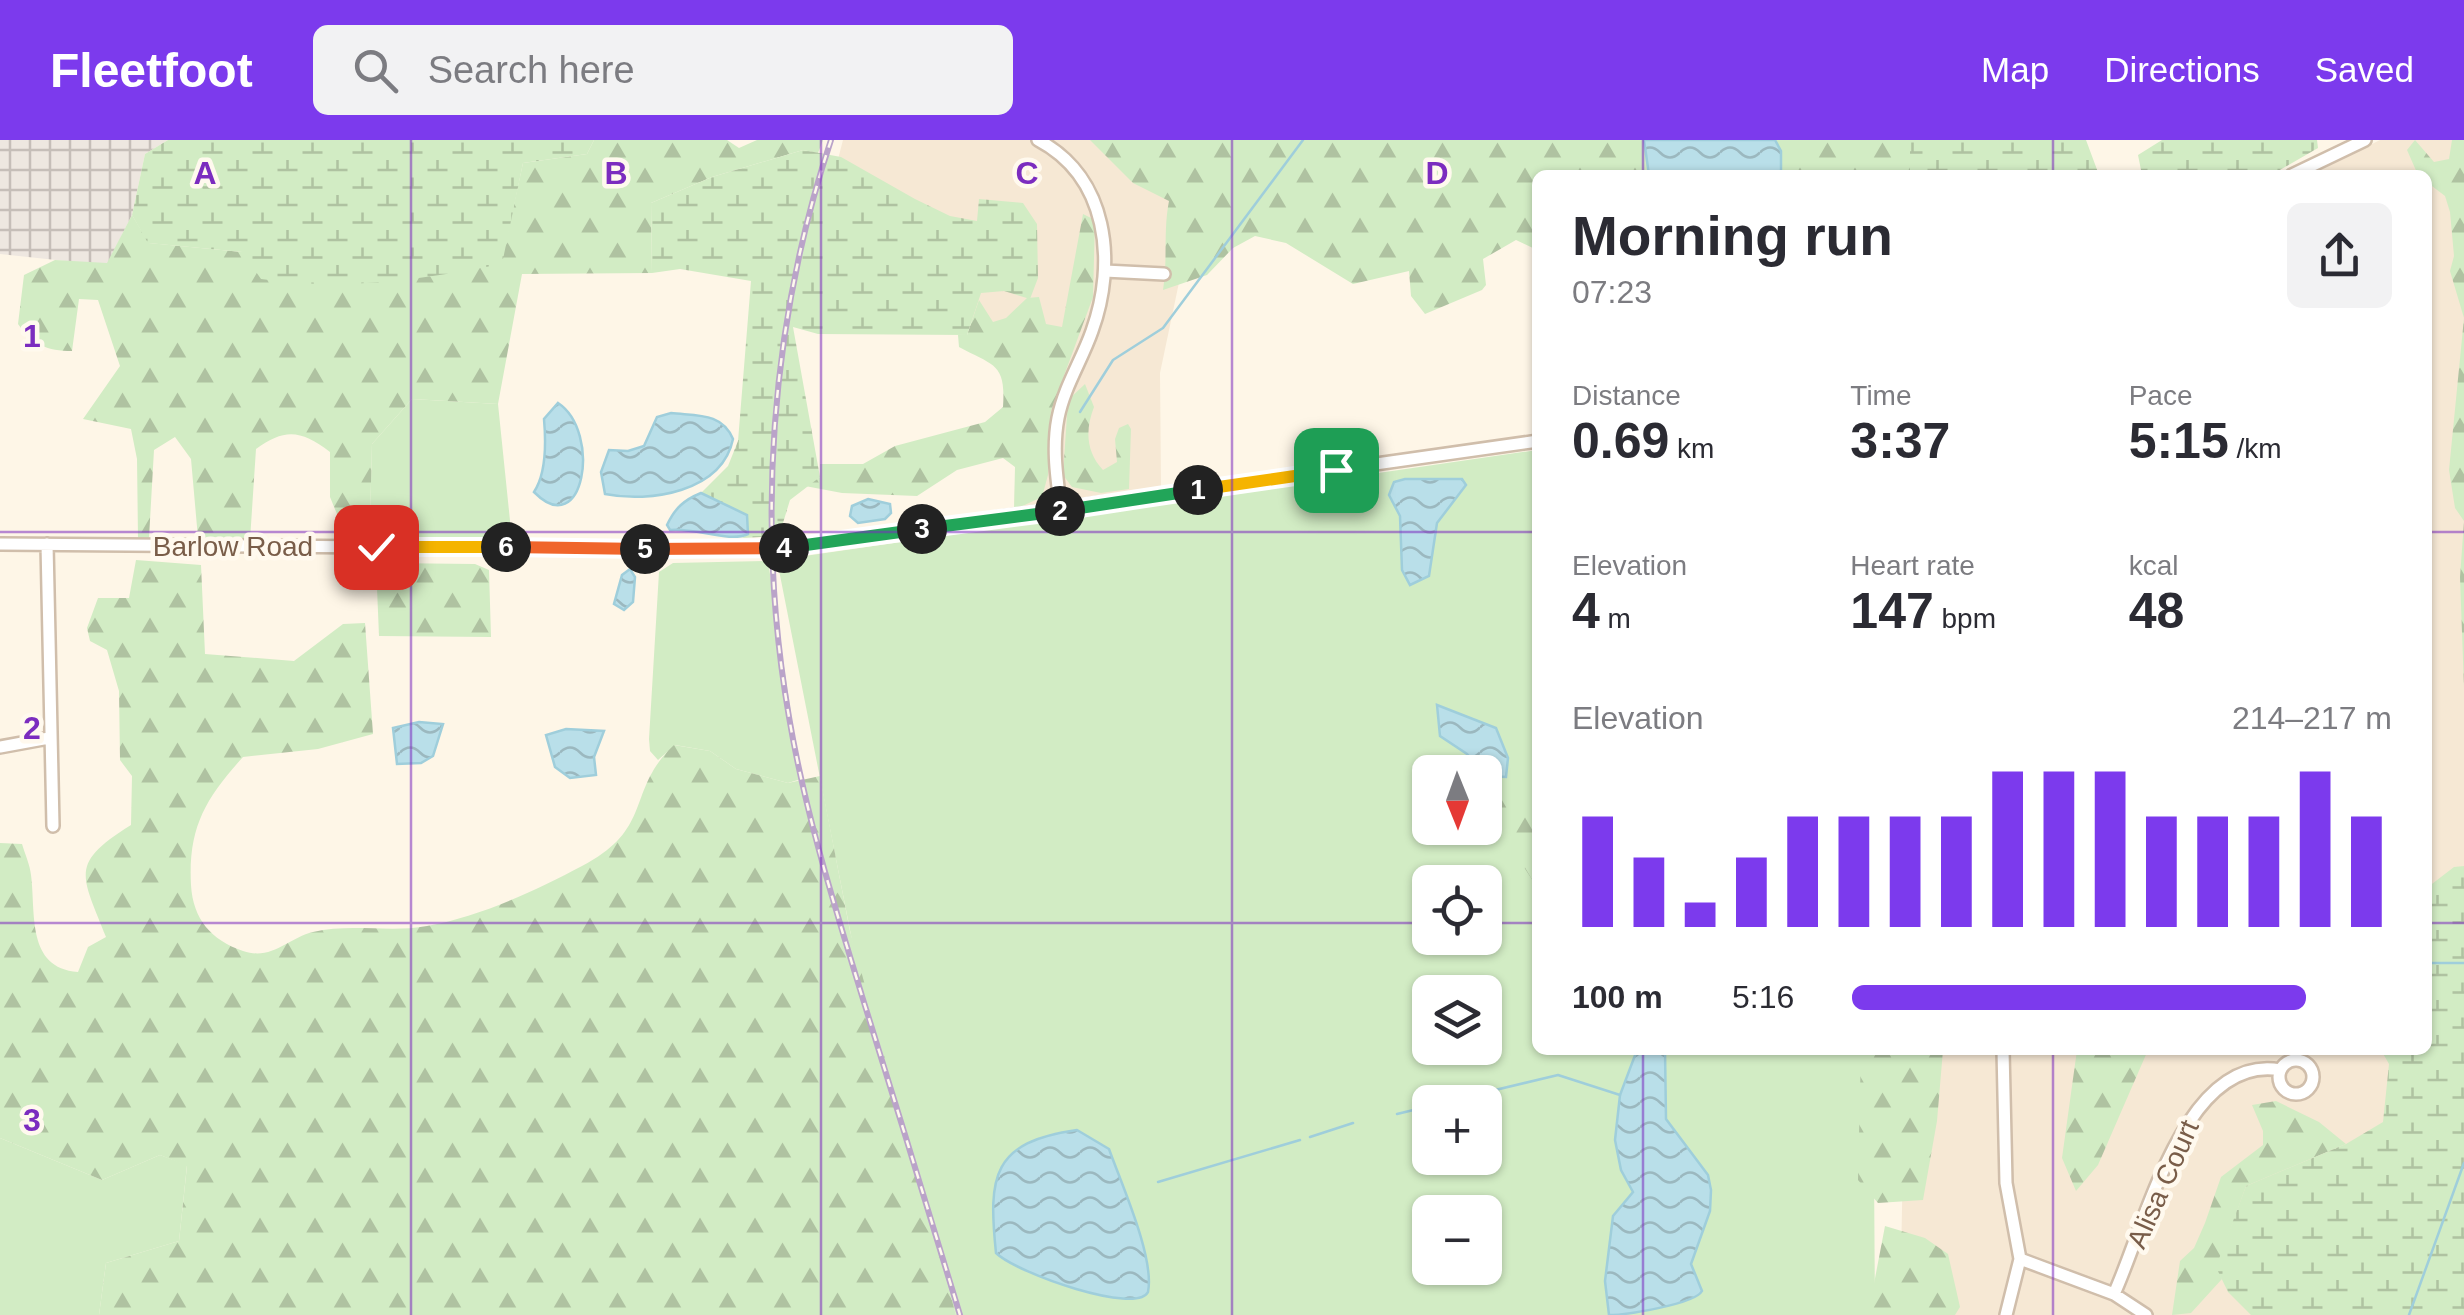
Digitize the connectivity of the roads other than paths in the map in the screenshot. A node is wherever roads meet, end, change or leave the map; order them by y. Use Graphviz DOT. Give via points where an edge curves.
graph roads {
  1 [pos="1038,140"];
  2 [pos="2364,140"];
  3 [pos="2302,170"];
  4 [pos="1104,271"];
  5 [pos="1164,274"];
  6 [pos="1532,442"];
  7 [pos="1060,510"];
  8 [pos="0,544"];
  9 [pos="47,544"];
  10 [pos="49,738"];
  11 [pos="0,747"];
  12 [pos="53,826"];
  13 [pos="2004,1055"];
  14 [pos="2280,1070"];
  15 [pos="2020,1259"];
  16 [pos="2114,1294"];
  17 [pos="2006,1315"];
  18 [pos="2146,1315"];
  1 -- 4 [label="street" via="1070,161 1088,186 1100,216"];
  2 -- 3 [label="street"];
  4 -- 5 [label="street"];
  4 -- 7 [label="street" via="1092,332 1058,416"];
  6 -- 7 [label="street, Barlow Road"];
  7 -- 9 [label="street, Barlow Road" via="770,550"];
  8 -- 9 [label="street, Barlow Road"];
  9 -- 10 [label="street"];
  10 -- 11 [label="street"];
  10 -- 12 [label="street"];
  13 -- 15 [label="street" via="2006,1183"];
  14 -- 16 [label="street, Alisa Court" via="2252,1068 2235,1075 2190,1116"];
  15 -- 16 [label="street"];
  15 -- 17 [label="street"];
  16 -- 18 [label="street"];
}
